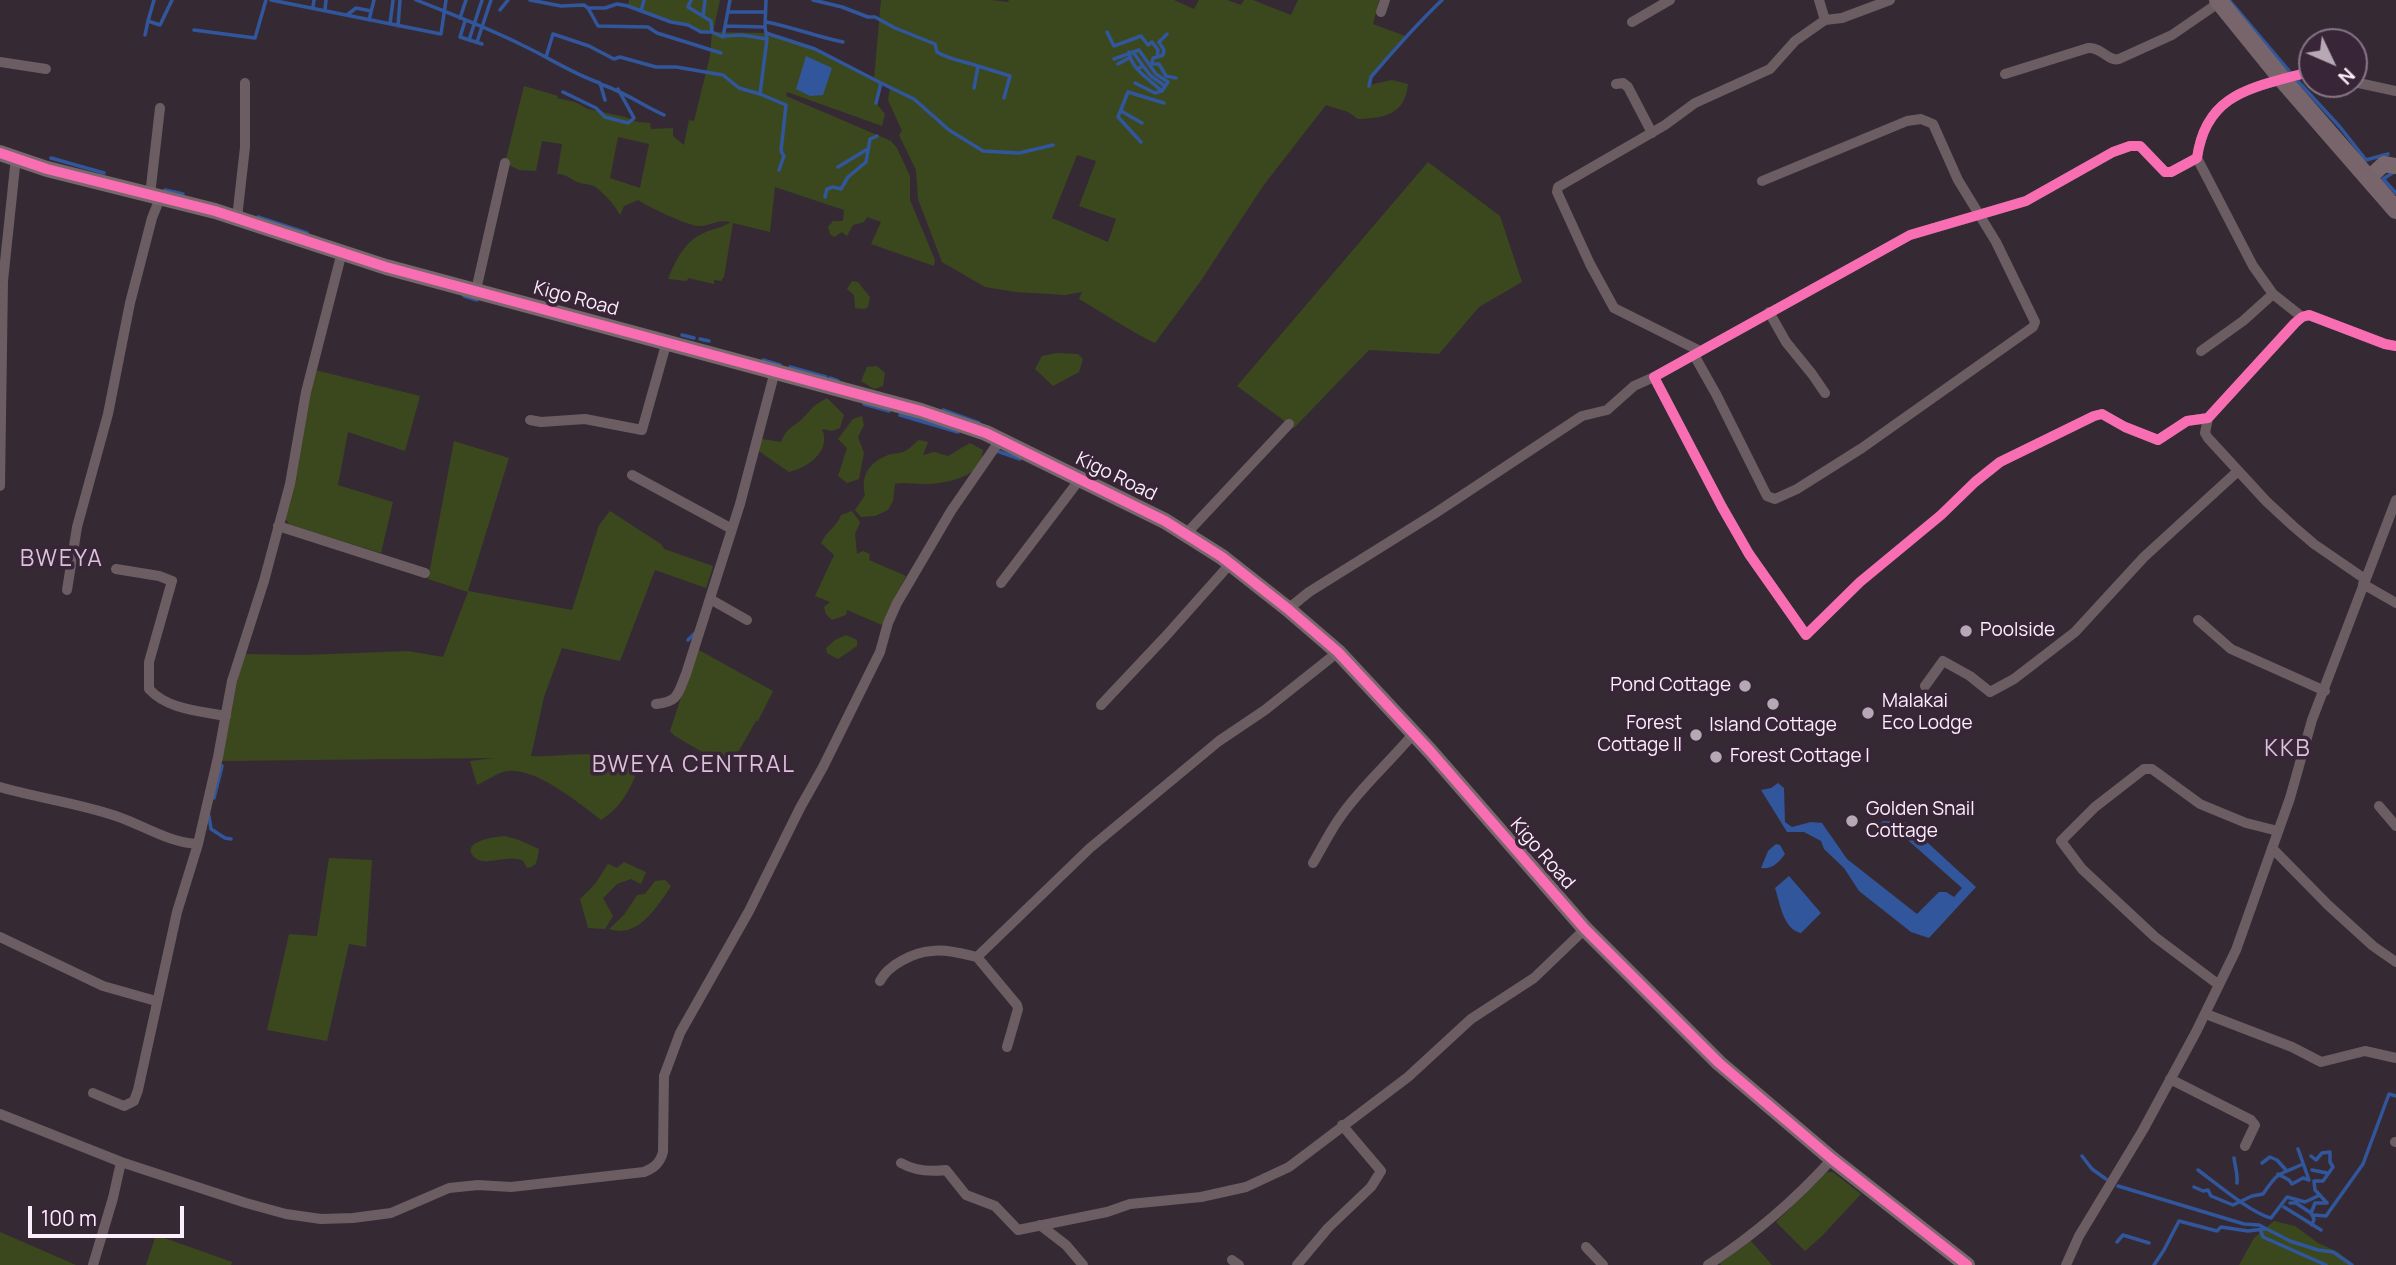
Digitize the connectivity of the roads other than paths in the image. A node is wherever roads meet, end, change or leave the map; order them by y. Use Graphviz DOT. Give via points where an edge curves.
graph roads {
  1 [pos="1384,0"];
  2 [pos="1670,0"];
  3 [pos="1819,0"];
  4 [pos="1890,0"];
  5 [pos="2219,1"];
  6 [pos="1381,12"];
  7 [pos="1825,20"];
  8 [pos="1632,22"];
  9 [pos="0,62"];
  10 [pos="46,69"];
  11 [pos="2005,74"];
  12 [pos="2298,75"];
  13 [pos="2282,79"];
  14 [pos="246,83"];
  15 [pos="1616,84"];
  16 [pos="2368,85"];
  17 [pos="2396,91"];
  18 [pos="160,108"];
  19 [pos="1652,133"];
  20 [pos="8,155"];
  21 [pos="2197,158"];
  22 [pos="505,163"];
  23 [pos="2395,163"];
  24 [pos="2369,178"];
  25 [pos="1762,181"];
  26 [pos="155,196"];
  27 [pos="2396,210"];
  28 [pos="1979,216"];
  29 [pos="237,218"];
  30 [pos="342,252"];
  31 [pos="476,290"];
  32 [pos="2273,294"];
  33 [pos="1769,312"];
  34 [pos="2301,317"];
  35 [pos="667,341"];
  36 [pos="2396,346"];
  37 [pos="2201,351"];
  38 [pos="1697,353"];
  39 [pos="775,371"];
  40 [pos="1654,377"];
  41 [pos="1825,393"];
  42 [pos="2208,418"];
  43 [pos="530,420"];
  44 [pos="1289,424"];
  45 [pos="1000,440"];
  46 [pos="2238,471"];
  47 [pos="632,475"];
  48 [pos="1080,479"];
  49 [pos="0,486"];
  50 [pos="2396,500"];
  51 [pos="278,526"];
  52 [pos="732,529"];
  53 [pos="1186,534"];
  54 [pos="1230,564"];
  55 [pos="117,569"];
  56 [pos="425,573"];
  57 [pos="2364,581"];
  58 [pos="1001,583"];
  59 [pos="67,590"];
  60 [pos="710,599"];
  61 [pos="2396,603"];
  62 [pos="1288,609"];
  63 [pos="747,620"];
  64 [pos="2198,620"];
  65 [pos="1338,652"];
  66 [pos="1925,686"];
  67 [pos="2325,691"];
  68 [pos="656,704"];
  69 [pos="1101,705"];
  70 [pos="226,716"];
  71 [pos="1414,733"];
  72 [pos="0,787"];
  73 [pos="2379,806"];
  74 [pos="2396,826"];
  75 [pos="2278,831"];
  76 [pos="198,844"];
  77 [pos="2272,848"];
  78 [pos="1313,863"];
  79 [pos="1585,929"];
  80 [pos="0,937"];
  81 [pos="977,957"];
  82 [pos="2396,962"];
  83 [pos="880,981"];
  84 [pos="2219,985"];
  85 [pos="156,1001"];
  86 [pos="2206,1014"];
  87 [pos="1007,1046"];
  88 [pos="2396,1058"];
  89 [pos="2170,1079"];
  90 [pos="93,1093"];
  91 [pos="0,1114"];
  92 [pos="1342,1125"];
  93 [pos="2245,1146"];
  94 [pos="1832,1159"];
  95 [pos="121,1163"];
  96 [pos="901,1163"];
  97 [pos="1040,1225"];
  98 [pos="1586,1247"];
  99 [pos="93,1265"];
  100 [pos="1083,1265"];
  101 [pos="1297,1265"];
  102 [pos="1603,1265"];
  103 [pos="1708,1265"];
  104 [pos="1967,1265"];
  105 [pos="2066,1265"];
  1 -- 6 [label="street"];
  2 -- 8 [label="street"];
  3 -- 7 [label="street"];
  4 -- 7 [label="street"];
  5 -- 11 [label="street" via="2172,35 2119,59 2088,48"];
  5 -- 13 [label="main road"];
  7 -- 19 [label="street" via="1795,41 1770,69 1695,103"];
  9 -- 10 [label="street"];
  12 -- 13 [label="street"];
  13 -- 21 [label="street" via="2263,83 2219,106"];
  13 -- 24 [label="main road"];
  14 -- 29 [label="street"];
  15 -- 19 [label="street" via="1629,87"];
  16 -- 17 [label="street"];
  18 -- 26 [label="street"];
  19 -- 38 [label="street" via="1560,186 1557,192 1614,308"];
  20 -- 26 [label="street, Kigo Road"];
  20 -- 49 [label="street"];
  21 -- 28 [label="street" via="2168,172 2143,147 2130,146 2026,201"];
  21 -- 32 [label="street" via="2242,248"];
  22 -- 31 [label="street"];
  23 -- 24 [label="street" via="2384,164"];
  24 -- 27 [label="main road"];
  25 -- 28 [label="street" via="1921,119 1937,130"];
  26 -- 29 [label="street, Kigo Road"];
  26 -- 59 [label="street" via="77,527"];
  28 -- 33 [label="street" via="1910,235"];
  28 -- 38 [label="street" via="2035,319 2033,327 1862,449 1778,498 1767,496"];
  29 -- 30 [label="street, Kigo Road"];
  30 -- 31 [label="street, Kigo Road"];
  30 -- 51 [label="street"];
  31 -- 35 [label="street, Kigo Road"];
  32 -- 34 [label="street"];
  32 -- 37 [label="street"];
  33 -- 38 [label="street"];
  33 -- 41 [label="street"];
  34 -- 36 [label="street" via="2309,315"];
  34 -- 42 [label="street"];
  35 -- 39 [label="street, Kigo Road"];
  35 -- 43 [label="street" via="642,430 585,419"];
  38 -- 40 [label="street"];
  39 -- 45 [label="street, Kigo Road" via="921,411"];
  39 -- 52 [label="street"];
  40 -- 42 [label="street" via="1742,542 1806,635 1860,582 2016,452 2102,414 2158,440 2187,421"];
  40 -- 62 [label="street" via="1634,386 1607,410 1582,416"];
  42 -- 46 [label="street" via="2207,438"];
  44 -- 53 [label="street"];
  45 -- 48 [label="street, Kigo Road"];
  45 -- 95 [label="street" via="897,603 880,652 823,766 680,1034 664,1076 663,1152 656,1166 644,1172 541,1185 449,1188 391,1213 329,1219 251,1205"];
  46 -- 57 [label="street" via="2300,532"];
  46 -- 66 [label="street" via="2144,558 2075,632 2014,679 1990,692 1943,661"];
  47 -- 52 [label="street"];
  48 -- 53 [label="street, Kigo Road"];
  48 -- 58 [label="street"];
  50 -- 57 [label="street"];
  51 -- 56 [label="street"];
  51 -- 70 [label="street"];
  52 -- 60 [label="street"];
  53 -- 54 [label="street, Kigo Road"];
  54 -- 62 [label="street, Kigo Road"];
  54 -- 69 [label="street"];
  55 -- 70 [label="street" via="172,581 149,662 149,689 178,706"];
  57 -- 61 [label="street"];
  57 -- 67 [label="street"];
  60 -- 63 [label="street"];
  60 -- 68 [label="street" via="677,697"];
  62 -- 65 [label="street, Kigo Road"];
  64 -- 67 [label="street" via="2231,649"];
  65 -- 71 [label="street, Kigo Road"];
  65 -- 81 [label="street" via="1219,741 1090,848"];
  67 -- 75 [label="street"];
  70 -- 76 [label="street"];
  71 -- 78 [label="street" via="1340,816"];
  71 -- 79 [label="street, Kigo Road"];
  72 -- 76 [label="street" via="106,813 180,842"];
  73 -- 74 [label="street"];
  75 -- 77 [label="street"];
  75 -- 84 [label="street" via="2200,804 2152,769 2144,769 2061,841 2082,869 2155,937"];
  76 -- 85 [label="street"];
  77 -- 82 [label="street" via="2328,905"];
  77 -- 84 [label="street"];
  79 -- 92 [label="street" via="1534,978 1471,1019 1408,1077"];
  79 -- 94 [label="street, Kigo Road" via="1719,1063"];
  80 -- 85 [label="street" via="103,986"];
  81 -- 83 [label="street" via="944,951 922,953 891,967"];
  81 -- 87 [label="street" via="1017,1005"];
  84 -- 86 [label="street"];
  85 -- 90 [label="street" via="134,1101 124,1106"];
  86 -- 88 [label="street" via="2322,1062 2365,1051"];
  86 -- 89 [label="street"];
  89 -- 93 [label="street" via="2251,1120 2255,1125"];
  89 -- 105 [label="street"];
  91 -- 95 [label="street"];
  92 -- 97 [label="street" via="1289,1167 1245,1187 1130,1204"];
  92 -- 101 [label="street" via="1381,1171"];
  94 -- 103 [label="street" via="1770,1222"];
  94 -- 104 [label="street, Kigo Road"];
  95 -- 99 [label="street"];
  96 -- 97 [label="street" via="922,1171 946,1170 966,1195 995,1206 1015,1228"];
  97 -- 100 [label="street"];
  98 -- 102 [label="street"];
}
